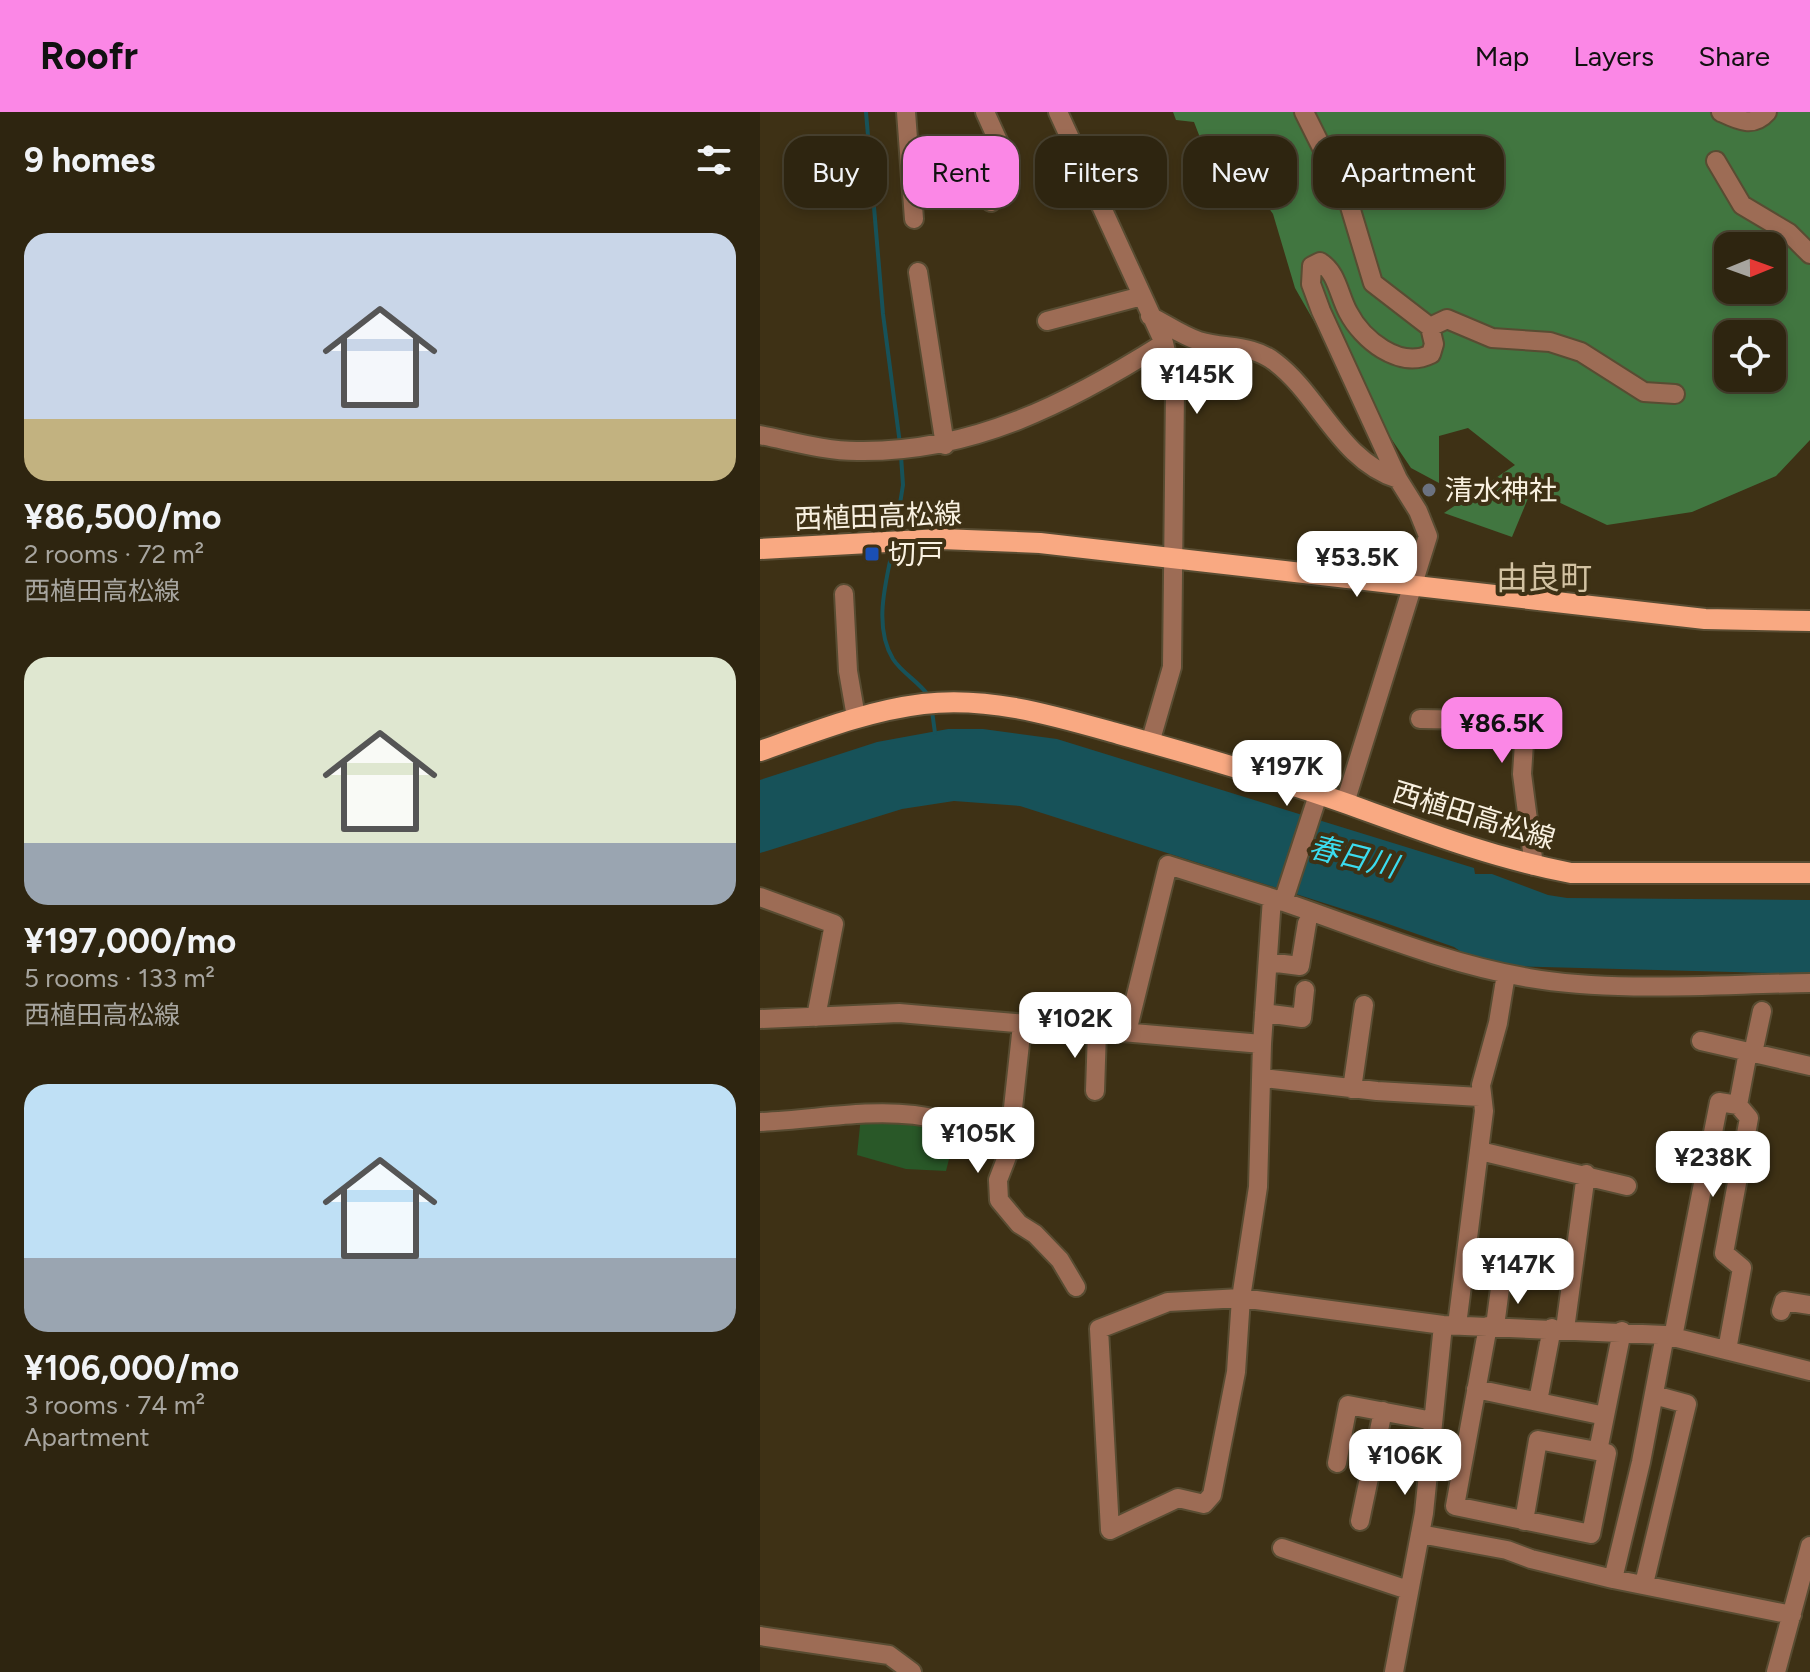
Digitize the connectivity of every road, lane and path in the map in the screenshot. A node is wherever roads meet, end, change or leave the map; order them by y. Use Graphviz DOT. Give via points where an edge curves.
graph roads {
  1 [pos="906,112"];
  2 [pos="985,112"];
  3 [pos="1058,112"];
  4 [pos="1304,112"];
  5 [pos="1721,112"];
  6 [pos="1767,112"];
  7 [pos="908,136"];
  8 [pos="996,136"];
  9 [pos="1716,161"];
  10 [pos="913,208"];
  11 [pos="914,219"];
  12 [pos="1810,254"];
  13 [pos="918,272"];
  14 [pos="1142,296"];
  15 [pos="1150,316"];
  16 [pos="1047,321"];
  17 [pos="1430,327"];
  18 [pos="1164,343"];
  19 [pos="1675,394"];
  20 [pos="760,435"];
  21 [pos="945,445"];
  22 [pos="1398,479"];
  23 [pos="760,549"];
  24 [pos="1176,557"];
  25 [pos="1414,583"];
  26 [pos="844,594"];
  27 [pos="1810,621"];
  28 [pos="856,717"];
  29 [pos="1420,719"];
  30 [pos="1150,743"];
  31 [pos="760,751"];
  32 [pos="1318,795"];
  33 [pos="1345,803"];
  34 [pos="1534,866"];
  35 [pos="1810,873"];
  36 [pos="760,897"];
  37 [pos="1278,900"];
  38 [pos="1307,923"];
  39 [pos="1268,962"];
  40 [pos="1506,974"];
  41 [pos="1810,983"];
  42 [pos="1305,990"];
  43 [pos="1364,1005"];
  44 [pos="1762,1011"];
  45 [pos="1264,1013"];
  46 [pos="816,1017"];
  47 [pos="760,1019"];
  48 [pos="1022,1025"];
  49 [pos="1097,1031"];
  50 [pos="1127,1032"];
  51 [pos="1701,1041"];
  52 [pos="1262,1044"];
  53 [pos="1750,1052"];
  54 [pos="1810,1066"];
  55 [pos="1263,1078"];
  56 [pos="1352,1089"];
  57 [pos="1095,1091"];
  58 [pos="1480,1097"];
  59 [pos="1738,1105"];
  60 [pos="760,1122"];
  61 [pos="1480,1151"];
  62 [pos="1008,1154"];
  63 [pos="1586,1174"];
  64 [pos="1627,1186"];
  65 [pos="1501,1281"];
  66 [pos="1076,1287"];
  67 [pos="1241,1298"];
  68 [pos="1810,1305"];
  69 [pos="1781,1311"];
  70 [pos="1450,1325"];
  71 [pos="1491,1326"];
  72 [pos="1558,1328"];
  73 [pos="1622,1331"];
  74 [pos="1669,1336"];
  75 [pos="1727,1350"];
  76 [pos="1810,1371"];
  77 [pos="1476,1389"];
  78 [pos="1654,1395"];
  79 [pos="1538,1401"];
  80 [pos="1383,1411"];
  81 [pos="1605,1416"];
  82 [pos="1433,1421"];
  83 [pos="1598,1451"];
  84 [pos="1337,1463"];
  85 [pos="1360,1521"];
  86 [pos="1524,1521"];
  87 [pos="1420,1534"];
  88 [pos="1810,1546"];
  89 [pos="1282,1548"];
  90 [pos="1613,1579"];
  91 [pos="1644,1584"];
  92 [pos="1408,1590"];
  93 [pos="1792,1615"];
  94 [pos="760,1636"];
  95 [pos="912,1672"];
  96 [pos="1394,1672"];
  97 [pos="1776,1672"];
  1 -- 7 [label="street"];
  2 -- 8 [label="street"];
  3 -- 14 [label="street"];
  4 -- 17 [label="street" via="1348,200 1373,283"];
  5 -- 6 [label="street" via="1742,122 1757,121"];
  9 -- 12 [label="street" via="1742,205 1789,233"];
  10 -- 11 [label="street"];
  13 -- 21 [label="street"];
  14 -- 15 [label="street"];
  14 -- 16 [label="street"];
  15 -- 18 [label="street"];
  15 -- 22 [label="street" via="1199,341 1254,349 1277,362 1348,445 1376,472"];
  17 -- 19 [label="street" via="1447,319 1492,338 1550,342 1596,359 1644,392"];
  17 -- 22 [label="street" via="1431,354 1395,356 1349,315 1330,270 1320,262 1312,266 1311,284 1321,311"];
  18 -- 21 [label="street" via="1087,391"];
  18 -- 24 [label="street" via="1175,390"];
  20 -- 21 [label="street" via="853,451"];
  22 -- 25 [label="street" via="1428,536"];
  23 -- 24 [label="main road, 西植田高松線" via="894,541 1040,543"];
  24 -- 25 [label="main road, 西植田高松線"];
  24 -- 30 [label="street" via="1172,667"];
  25 -- 27 [label="main road, 西植田高松線" via="1705,619"];
  25 -- 33 [label="street"];
  26 -- 28 [label="street"];
  28 -- 30 [label="main road, 西植田高松線" via="924,704 973,703 1017,707"];
  28 -- 31 [label="main road, 西植田高松線"];
  29 -- 34 [label="street" via="1525,727 1522,774"];
  30 -- 32 [label="main road, 西植田高松線"];
  32 -- 33 [label="main road, 西植田高松線"];
  32 -- 37 [label="street"];
  33 -- 34 [label="main road, 西植田高松線" via="1443,840"];
  34 -- 35 [label="main road, 西植田高松線" via="1571,873"];
  36 -- 46 [label="street" via="834,924"];
  37 -- 39 [label="street"];
  37 -- 40 [label="street"];
  37 -- 50 [label="street" via="1168,865"];
  38 -- 39 [label="street" via="1300,966"];
  39 -- 45 [label="street"];
  40 -- 41 [label="street" via="1590,984"];
  40 -- 58 [label="street"];
  42 -- 45 [label="street" via="1301,1026"];
  43 -- 56 [label="street"];
  44 -- 53 [label="street"];
  45 -- 52 [label="street"];
  46 -- 47 [label="street"];
  46 -- 48 [label="street" via="899,1013"];
  48 -- 49 [label="street"];
  48 -- 62 [label="street"];
  49 -- 50 [label="street"];
  49 -- 57 [label="street"];
  50 -- 52 [label="street"];
  51 -- 53 [label="street"];
  52 -- 55 [label="street"];
  53 -- 54 [label="street"];
  53 -- 59 [label="street"];
  55 -- 56 [label="street"];
  55 -- 67 [label="street" via="1258,1187"];
  56 -- 58 [label="street"];
  58 -- 61 [label="street"];
  59 -- 74 [label="street" via="1719,1102"];
  59 -- 75 [label="street" via="1749,1118 1724,1253 1742,1268"];
  60 -- 62 [label="street" via="911,1112 990,1139"];
  61 -- 63 [label="street"];
  61 -- 70 [label="street"];
  62 -- 66 [label="street" via="998,1180 999,1200 1060,1260"];
  63 -- 64 [label="street"];
  63 -- 72 [label="street"];
  65 -- 71 [label="street"];
  67 -- 67 [label="street" via="1168,1302 1099,1329 1110,1530 1178,1498 1204,1504 1212,1495 1236,1372"];
  67 -- 70 [label="street"];
  68 -- 69 [label="street" via="1784,1301"];
  70 -- 71 [label="street"];
  70 -- 82 [label="street"];
  71 -- 72 [label="street"];
  71 -- 77 [label="street"];
  72 -- 73 [label="street"];
  72 -- 79 [label="street"];
  73 -- 74 [label="street"];
  73 -- 81 [label="street"];
  74 -- 75 [label="street"];
  74 -- 78 [label="street"];
  75 -- 76 [label="street"];
  77 -- 79 [label="street"];
  77 -- 86 [label="street" via="1455,1506"];
  78 -- 90 [label="street"];
  78 -- 91 [label="street" via="1687,1404"];
  79 -- 81 [label="street"];
  80 -- 82 [label="street"];
  80 -- 84 [label="street" via="1348,1405"];
  80 -- 85 [label="street"];
  81 -- 83 [label="street"];
  82 -- 87 [label="street"];
  83 -- 86 [label="street" via="1538,1440"];
  83 -- 86 [label="street" via="1607,1453 1591,1534"];
  87 -- 90 [label="street" via="1507,1550"];
  87 -- 92 [label="street"];
  88 -- 93 [label="street"];
  89 -- 92 [label="street"];
  90 -- 91 [label="street"];
  91 -- 93 [label="street"];
  92 -- 96 [label="street"];
  93 -- 97 [label="street"];
  94 -- 95 [label="street" via="889,1655"];
}
